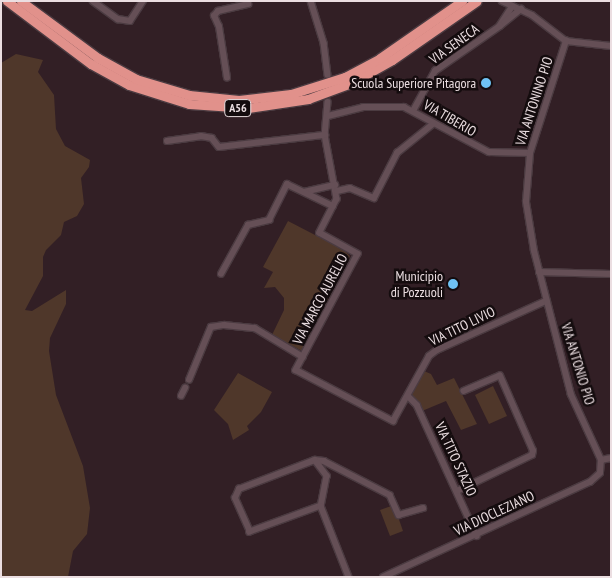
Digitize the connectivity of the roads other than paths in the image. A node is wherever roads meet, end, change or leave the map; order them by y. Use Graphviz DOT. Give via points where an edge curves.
graph roads {
  1 [pos="7,1"];
  2 [pos="21,1"];
  3 [pos="93,1"];
  4 [pos="143,1"];
  5 [pos="248,1"];
  6 [pos="311,1"];
  7 [pos="462,1"];
  8 [pos="502,1"];
  9 [pos="474,4"];
  10 [pos="513,6"];
  11 [pos="521,9"];
  12 [pos="500,26"];
  13 [pos="566,41"];
  14 [pos="611,46"];
  15 [pos="328,75"];
  16 [pos="228,78"];
  17 [pos="328,102"];
  18 [pos="413,111"];
  19 [pos="328,116"];
  20 [pos="433,124"];
  21 [pos="325,134"];
  22 [pos="167,141"];
  23 [pos="530,153"];
  24 [pos="336,188"];
  25 [pos="304,192"];
  26 [pos="333,206"];
  27 [pos="539,272"];
  28 [pos="221,274"];
  29 [pos="611,274"];
  30 [pos="546,301"];
  31 [pos="303,357"];
  32 [pos="296,370"];
  33 [pos="189,380"];
  34 [pos="185,388"];
  35 [pos="464,391"];
  36 [pos="181,396"];
  37 [pos="408,396"];
  38 [pos="611,458"];
  39 [pos="315,460"];
  40 [pos="601,460"];
  41 [pos="457,491"];
  42 [pos="321,506"];
  43 [pos="423,508"];
  44 [pos="477,536"];
  45 [pos="349,577"];
  46 [pos="383,577"];
  1 -- 9 [label="highway, A56" via="72,51 129,85 169,99 227,108 290,103 344,86 392,60"];
  2 -- 7 [label="highway, A56" via="98,58 136,79 189,95 239,100 281,96 344,77 380,58"];
  3 -- 4 [label="street" via="118,19 130,22"];
  5 -- 16 [label="street" via="248,4 218,11 214,16 219,26"];
  6 -- 15 [label="street" via="324,43"];
  8 -- 10 [label="street"];
  10 -- 11 [label="street"];
  10 -- 12 [label="street, VIA SENECA"];
  11 -- 12 [label="street, VIA SENECA"];
  11 -- 13 [label="street"];
  12 -- 18 [label="street, VIA SENECA" via="435,71"];
  13 -- 14 [label="street, VIA ANTONINO PIO"];
  13 -- 23 [label="street, VIA ANTONINO PIO"];
  17 -- 19 [label="street, VIA MARCO AURELIO"];
  18 -- 19 [label="street, VIA TIBERIO" via="383,106"];
  18 -- 20 [label="street, VIA TIBERIO"];
  19 -- 21 [label="street, VIA MARCO AURELIO"];
  20 -- 23 [label="street, VIA TIBERIO" via="489,152"];
  20 -- 24 [label="street" via="397,153 374,198 350,188"];
  21 -- 22 [label="street" via="219,147 212,138 201,136"];
  21 -- 24 [label="street, VIA MARCO AURELIO"];
  23 -- 27 [label="street, VIA ANTONINO PIO" via="526,202"];
  24 -- 25 [label="street"];
  24 -- 26 [label="street, VIA MARCO AURELIO"];
  25 -- 26 [label="street"];
  25 -- 28 [label="street" via="287,184 270,220 248,225"];
  26 -- 31 [label="street, VIA MARCO AURELIO" via="320,234 358,254"];
  27 -- 29 [label="street"];
  27 -- 30 [label="street, VIA ANTONINO PIO"];
  30 -- 37 [label="street, VIA TITO LIVIO" via="437,350 429,356"];
  30 -- 40 [label="street, VIA ANTONIO PIO" via="571,395"];
  31 -- 32 [label="street, VIA MARCO AURELIO"];
  31 -- 33 [label="street" via="255,328 224,324 212,327"];
  32 -- 37 [label="street, VIA TITO LIVIO" via="388,421 397,418"];
  34 -- 36 [label="street"];
  35 -- 41 [label="street" via="500,376 533,451 532,455"];
  37 -- 41 [label="street, VIA TITO STAZIO" via="417,405"];
  38 -- 40 [label="street"];
  39 -- 42 [label="street" via="327,476"];
  39 -- 42 [label="street" via="239,489 235,498 250,532"];
  39 -- 43 [label="street" via="324,461 390,495 399,515"];
  40 -- 44 [label="street, VIA DIOCLEZIANO" via="600,473 590,482"];
  41 -- 44 [label="street, VIA TITO STAZIO"];
  42 -- 45 [label="street"];
  44 -- 46 [label="street, VIA DIOCLEZIANO"];
}
